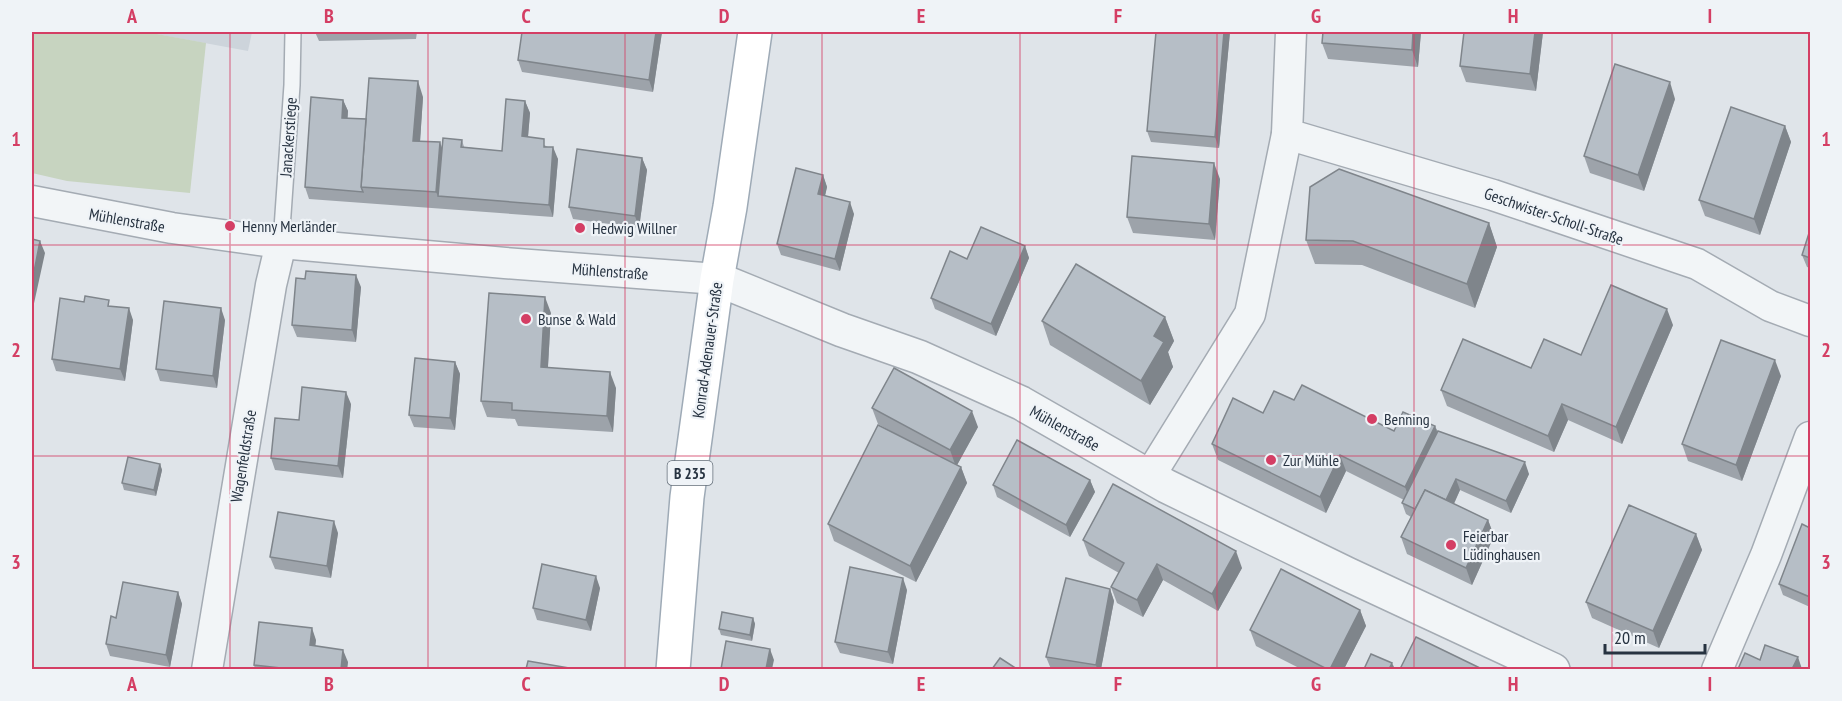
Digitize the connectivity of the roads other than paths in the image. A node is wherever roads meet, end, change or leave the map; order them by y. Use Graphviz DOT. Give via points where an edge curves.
graph roads {
  1 [pos="293,32"];
  2 [pos="755,32"];
  3 [pos="1291,32"];
  4 [pos="1287,134"];
  5 [pos="32,201"];
  6 [pos="281,243"];
  7 [pos="717,279"];
  8 [pos="1810,321"];
  9 [pos="1810,437"];
  10 [pos="1149,477"];
  11 [pos="207,669"];
  12 [pos="673,669"];
  13 [pos="1553,669"];
  14 [pos="1717,669"];
  1 -- 6 [label="lane, Janackerstiege"];
  2 -- 7 [label="main road, Konrad-Adenauer-Straße / B 235"];
  3 -- 4 [label="street"];
  4 -- 8 [label="street, Geschwister-Scholl-Straße" via="1493,195 1697,264 1770,306"];
  4 -- 10 [label="street" via="1250,314"];
  5 -- 6 [label="street, Mühlenstraße" via="172,228"];
  6 -- 7 [label="street, Mühlenstraße"];
  6 -- 11 [label="street, Wagenfeldstraße"];
  7 -- 10 [label="street, Mühlenstraße" via="919,357 1021,403"];
  7 -- 12 [label="main road, Konrad-Adenauer-Straße / B 235" via="687,497"];
  9 -- 14 [label="street" via="1766,555"];
  10 -- 13 [label="street, Mühlenstraße"];
}
